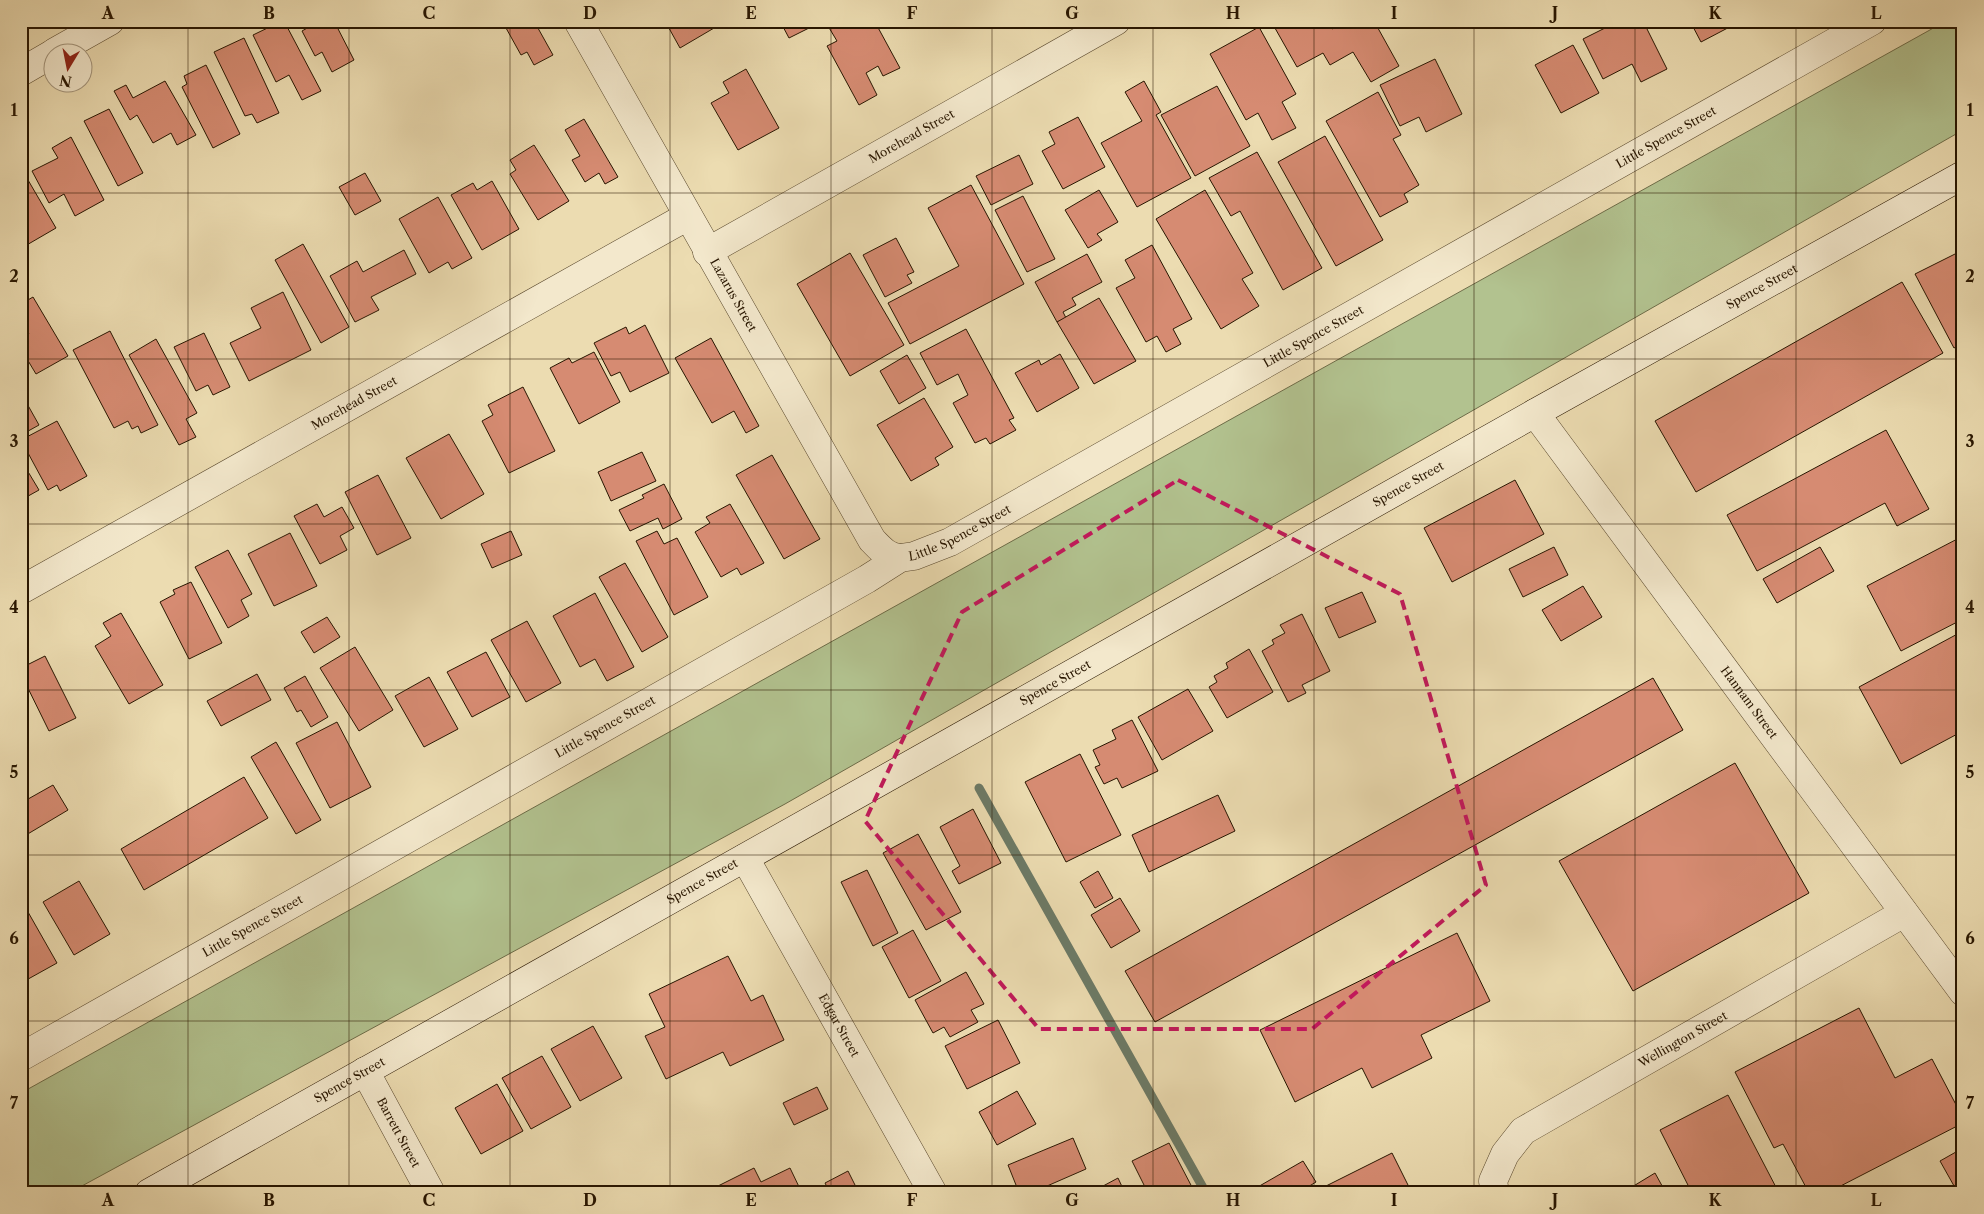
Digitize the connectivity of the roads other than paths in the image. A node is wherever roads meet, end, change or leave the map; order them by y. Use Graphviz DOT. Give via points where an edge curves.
graph roads {
  1 [pos="110,21"];
  2 [pos="578,21"];
  3 [pos="1116,21"];
  4 [pos="1872,21"];
  5 [pos="73,42"];
  6 [pos="42,60"];
  7 [pos="21,72"];
  8 [pos="1963,175"];
  9 [pos="688,216"];
  10 [pos="707,252"];
  11 [pos="1535,413"];
  12 [pos="900,558"];
  13 [pos="21,590"];
  14 [pos="745,858"];
  15 [pos="1904,913"];
  16 [pos="1963,992"];
  17 [pos="21,1057"];
  18 [pos="365,1071"];
  19 [pos="150,1193"];
  20 [pos="431,1193"];
  21 [pos="933,1193"];
  22 [pos="1495,1193"];
  1 -- 5 [label="street"];
  2 -- 9 [label="street, Lazarus Street"];
  3 -- 10 [label="street, Morehead Street"];
  4 -- 12 [label="street, Little Spence Street" via="950,542"];
  6 -- 7 [label="street"];
  8 -- 11 [label="street, Spence Street"];
  9 -- 10 [label="street, Lazarus Street"];
  9 -- 13 [label="street, Morehead Street"];
  10 -- 12 [label="street, Lazarus Street" via="872,540 883,552"];
  11 -- 14 [label="street, Spence Street"];
  11 -- 15 [label="street, Hannam Street"];
  12 -- 17 [label="street, Little Spence Street" via="867,580"];
  14 -- 18 [label="street, Spence Street"];
  14 -- 21 [label="street, Edgar Street"];
  15 -- 16 [label="street, Hannam Street"];
  15 -- 22 [label="street, Wellington Street" via="1523,1131 1505,1154 1493,1181"];
  18 -- 19 [label="street, Spence Street"];
  18 -- 20 [label="street, Barrett Street"];
}
